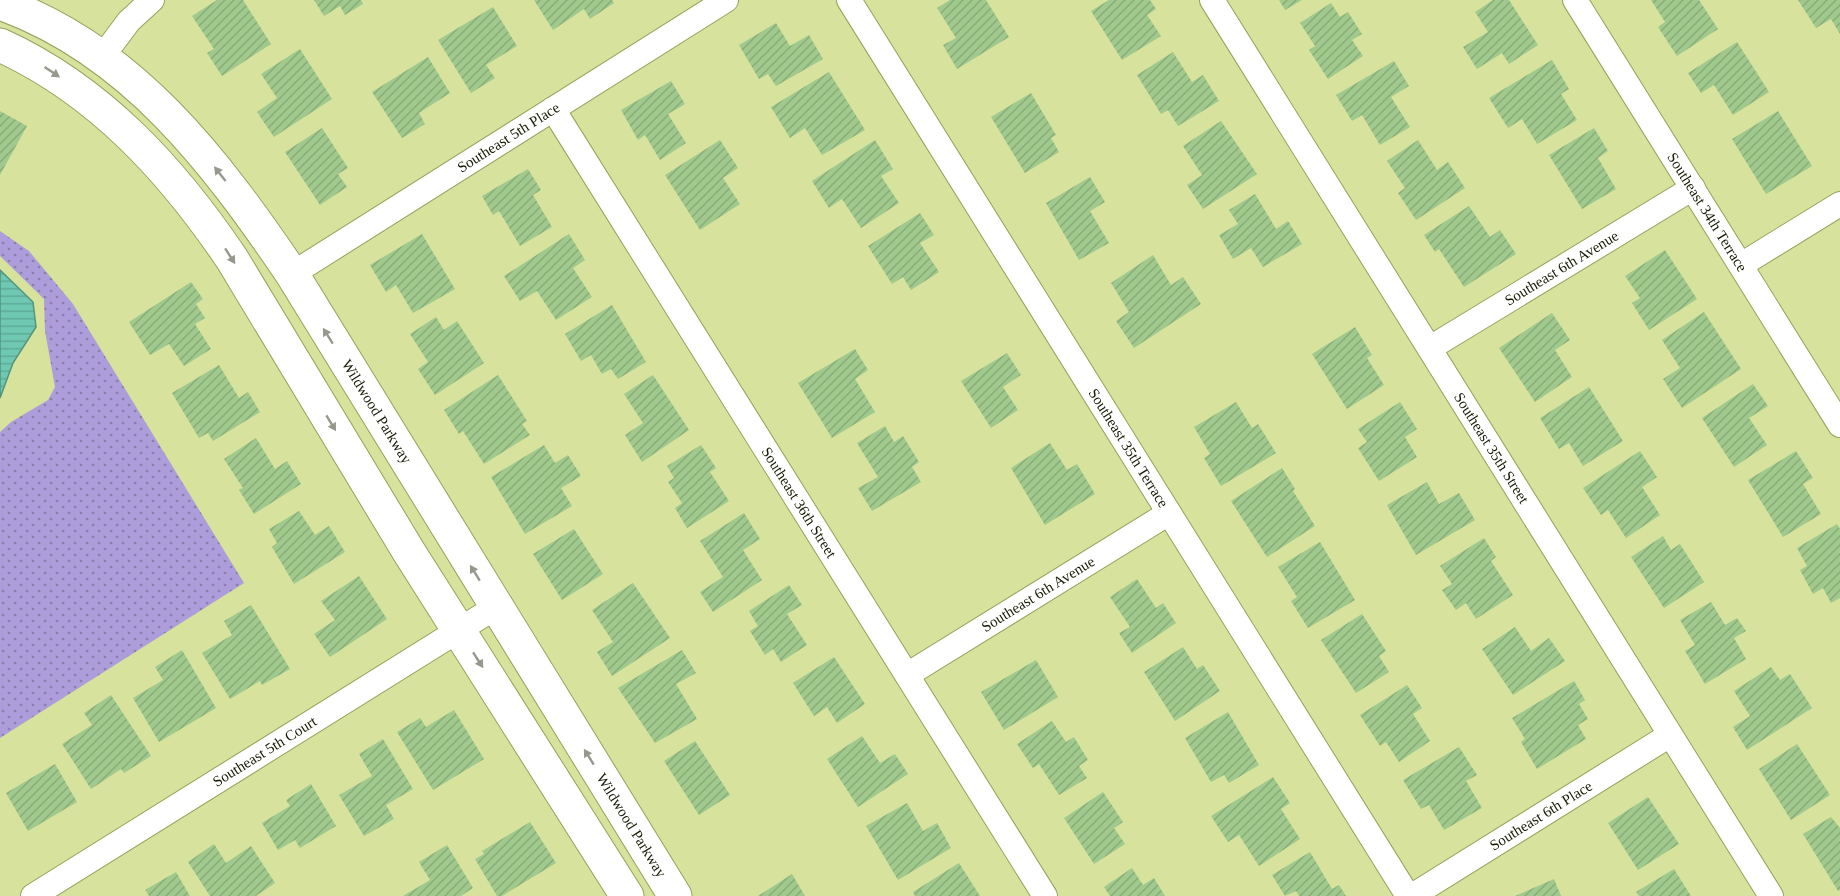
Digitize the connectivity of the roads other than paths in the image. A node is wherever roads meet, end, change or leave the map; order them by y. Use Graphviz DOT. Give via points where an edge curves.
graph roads {
  1 [pos="152,0"];
  2 [pos="726,0"];
  3 [pos="849,0"];
  4 [pos="1212,0"];
  5 [pos="1575,0"];
  6 [pos="0,3"];
  7 [pos="0,45"];
  8 [pos="102,57"];
  9 [pos="553,109"];
  10 [pos="1693,188"];
  11 [pos="1840,204"];
  12 [pos="1741,265"];
  13 [pos="292,274"];
  14 [pos="1430,348"];
  15 [pos="1840,425"];
  16 [pos="1169,513"];
  17 [pos="496,607"];
  18 [pos="459,630"];
  19 [pos="907,675"];
  20 [pos="1670,735"];
  21 [pos="666,882"];
  22 [pos="621,894"];
  23 [pos="33,896"];
  24 [pos="1045,896"];
  25 [pos="1410,896"];
  26 [pos="1771,896"];
  1 -- 8 [label="street" via="129,21"];
  2 -- 9 [label="street, Southeast 5th Place"];
  3 -- 16 [label="street, Southeast 35th Terrace"];
  4 -- 14 [label="street, Southeast 35th Street"];
  5 -- 10 [label="street, Southeast 34th Terrace"];
  6 -- 8 [label="street, Wildwood Parkway"];
  7 -- 18 [label="street, one-way" via="49,69 96,104 171,176 203,216"];
  13 -- 8 [label="street, Wildwood Parkway, one-way" via="249,210 192,138 164,108"];
  9 -- 13 [label="street, Southeast 5th Place"];
  9 -- 19 [label="street, Southeast 36th Street"];
  10 -- 12 [label="street, Southeast 34th Terrace"];
  10 -- 14 [label="street, Southeast 6th Avenue"];
  11 -- 12 [label="street"];
  12 -- 15 [label="street, Southeast 34th Terrace"];
  17 -- 13 [label="street, Wildwood Parkway, one-way"];
  14 -- 20 [label="street, Southeast 35th Street"];
  16 -- 19 [label="street, Southeast 6th Avenue"];
  16 -- 25 [label="street, Southeast 35th Terrace"];
  17 -- 18 [label="street, Southeast 5th Court"];
  21 -- 17 [label="street, Wildwood Parkway, one-way"];
  18 -- 22 [label="street, one-way"];
  18 -- 23 [label="street, Southeast 5th Court"];
  19 -- 24 [label="street, Southeast 36th Street"];
  20 -- 25 [label="street, Southeast 6th Place"];
  20 -- 26 [label="street, Southeast 35th Street"];
  21 -- 22 [label="street"];
}
